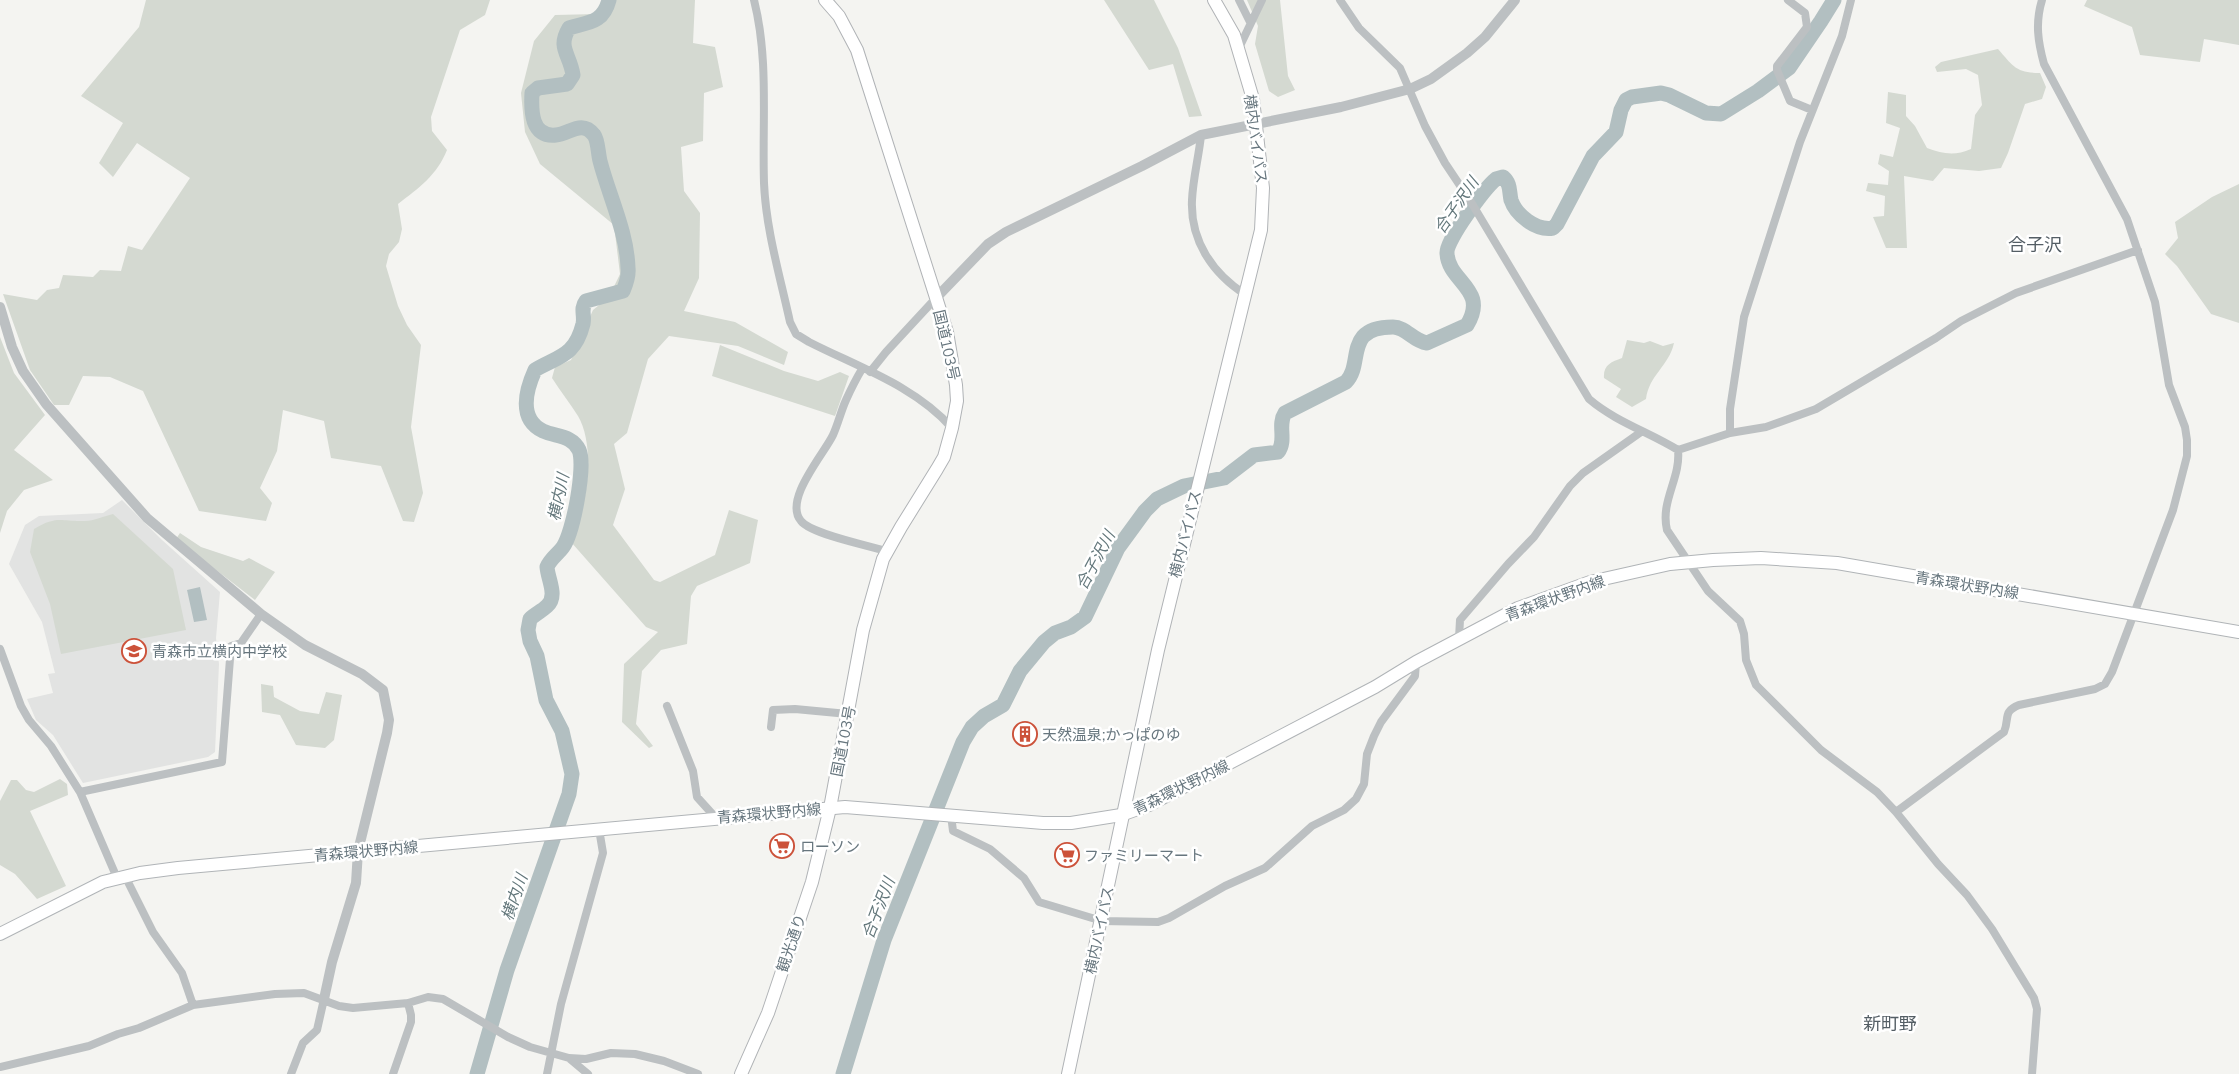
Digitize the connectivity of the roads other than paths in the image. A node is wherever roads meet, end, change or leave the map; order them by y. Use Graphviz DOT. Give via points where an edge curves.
graph roads {
  1 [pos="754,0"];
  2 [pos="826,0"];
  3 [pos="1214,0"];
  4 [pos="1239,0"];
  5 [pos="1262,0"];
  6 [pos="1340,0"];
  7 [pos="1516,0"];
  8 [pos="1788,0"];
  9 [pos="1851,0"];
  10 [pos="2042,0"];
  11 [pos="1250,22"];
  12 [pos="1238,50"];
  13 [pos="1410,89"];
  14 [pos="1812,110"];
  15 [pos="1255,125"];
  16 [pos="1201,135"];
  17 [pos="2138,250"];
  18 [pos="1246,295"];
  19 [pos="936,298"];
  20 [pos="0,307"];
  21 [pos="862,369"];
  22 [pos="870,372"];
  23 [pos="952,428"];
  24 [pos="1641,432"];
  25 [pos="1730,433"];
  26 [pos="1678,450"];
  27 [pos="887,551"];
  28 [pos="1689,563"];
  29 [pos="2134,613"];
  30 [pos="261,614"];
  31 [pos="2239,632"];
  32 [pos="1459,638"];
  33 [pos="0,649"];
  34 [pos="1416,662"];
  35 [pos="667,706"];
  36 [pos="848,714"];
  37 [pos="771,726"];
  38 [pos="80,792"];
  39 [pos="830,808"];
  40 [pos="1896,812"];
  41 [pos="949,815"];
  42 [pos="1121,815"];
  43 [pos="716,818"];
  44 [pos="599,829"];
  45 [pos="358,851"];
  46 [pos="121,877"];
  47 [pos="1102,921"];
  48 [pos="0,934"];
  49 [pos="324,999"];
  50 [pos="408,1003"];
  51 [pos="193,1005"];
  52 [pos="551,1052"];
  53 [pos="569,1058"];
  54 [pos="0,1066"];
  55 [pos="291,1074"];
  56 [pos="393,1074"];
  57 [pos="547,1074"];
  58 [pos="588,1074"];
  59 [pos="698,1074"];
  60 [pos="741,1074"];
  61 [pos="1068,1074"];
  62 [pos="2032,1074"];
  1 -- 21 [label="street" via="762,44 764,184 768,222 790,322 796,334"];
  2 -- 19 [label="main road, 国道103号" via="839,16 856,50"];
  3 -- 12 [label="main road, 横内バイパス" via="1234,35"];
  4 -- 11 [label="street"];
  5 -- 11 [label="street"];
  6 -- 13 [label="street" via="1359,28 1400,68"];
  7 -- 13 [label="street" via="1468,53 1431,79"];
  8 -- 14 [label="street" via="1804,13 1807,26 1777,70 1790,101"];
  9 -- 14 [label="street" via="1842,36"];
  10 -- 17 [label="street" via="2037,40 2044,64 2127,219"];
  11 -- 12 [label="street"];
  12 -- 15 [label="main road, 横内バイパス" via="1253,99"];
  13 -- 15 [label="street"];
  13 -- 24 [label="street" via="1445,163 1589,400"];
  14 -- 25 [label="street" via="1744,317 1730,409"];
  15 -- 16 [label="street"];
  15 -- 18 [label="main road, 横内バイパス" via="1263,188 1261,230"];
  16 -- 18 [label="street" via="1192,200 1198,241 1209,262 1228,284"];
  16 -- 19 [label="street" via="1006,232 988,244"];
  17 -- 25 [label="street" via="2016,293 1961,321 1816,409 1766,427"];
  17 -- 29 [label="street" via="2155,302 2169,385 2187,440 2187,456 2173,510"];
  18 -- 42 [label="main road, 横内バイパス" via="1192,505"];
  19 -- 22 [label="street"];
  19 -- 23 [label="main road, 国道103号" via="954,364 957,400"];
  20 -- 30 [label="street" via="23,371 46,404 147,518"];
  21 -- 22 [label="street"];
  21 -- 27 [label="street" via="832,436 802,486 797,515 813,530"];
  22 -- 23 [label="street" via="915,395"];
  23 -- 27 [label="main road, 国道103号" via="937,470"];
  24 -- 26 [label="street"];
  24 -- 32 [label="street" via="1570,486 1534,537 1460,620"];
  25 -- 26 [label="street"];
  26 -- 28 [label="street" via="1677,470 1665,504 1664,518 1667,530"];
  27 -- 36 [label="main road, 国道103号" via="863,630"];
  28 -- 29 [label="main road, 青森環状野内線" via="1761,558 1837,563"];
  28 -- 32 [label="main road, 青森環状野内線" via="1670,564 1590,582 1518,608"];
  28 -- 40 [label="street" via="1708,591 1740,621 1746,660 1756,685 1821,750 1877,792"];
  29 -- 31 [label="main road, 青森環状野内線"];
  29 -- 40 [label="street" via="2105,684 2011,709 2004,732"];
  30 -- 38 [label="street" via="241,643 231,646 222,762"];
  30 -- 45 [label="street" via="383,690 389,720"];
  32 -- 34 [label="main road, 青森環状野内線"];
  33 -- 38 [label="street" via="29,720 51,746"];
  34 -- 42 [label="main road, 青森環状野内線" via="1376,687 1166,797"];
  34 -- 47 [label="street" via="1415,676 1374,736 1367,754 1364,784 1356,799 1344,810 1312,826 1265,868 1225,886 1170,918 1158,922"];
  35 -- 43 [label="street" via="693,771 697,797"];
  36 -- 37 [label="street" via="773,710"];
  36 -- 39 [label="main road, 国道103号"];
  38 -- 46 [label="street"];
  39 -- 41 [label="main road, 青森環状野内線"];
  39 -- 43 [label="main road, 青森環状野内線"];
  39 -- 60 [label="main road, 観光通り" via="812,882 792,943 768,1013"];
  40 -- 62 [label="street" via="1967,895 2034,998 2037,1009"];
  41 -- 42 [label="main road, 青森環状野内線" via="1071,823"];
  41 -- 47 [label="street" via="953,831 990,848 1024,878 1039,902"];
  42 -- 47 [label="main road, 横内バイパス"];
  43 -- 44 [label="main road, 青森環状野内線"];
  44 -- 45 [label="main road, 青森環状野内線"];
  44 -- 52 [label="street" via="603,853"];
  45 -- 46 [label="main road, 青森環状野内線" via="178,868"];
  45 -- 49 [label="street" via="356,883"];
  46 -- 48 [label="main road, 青森環状野内線" via="75,895"];
  46 -- 51 [label="street" via="182,973"];
  47 -- 61 [label="main road, 横内バイパス"];
  49 -- 50 [label="street" via="353,1008"];
  49 -- 51 [label="street" via="304,993 275,994"];
  49 -- 55 [label="street" via="317,1030 303,1042"];
  50 -- 52 [label="street" via="428,997 450,1002 508,1037"];
  50 -- 56 [label="street" via="411,1022"];
  51 -- 54 [label="street" via="89,1046"];
  52 -- 53 [label="street"];
  52 -- 57 [label="street"];
  53 -- 58 [label="street"];
  53 -- 59 [label="street" via="635,1054"];
}
